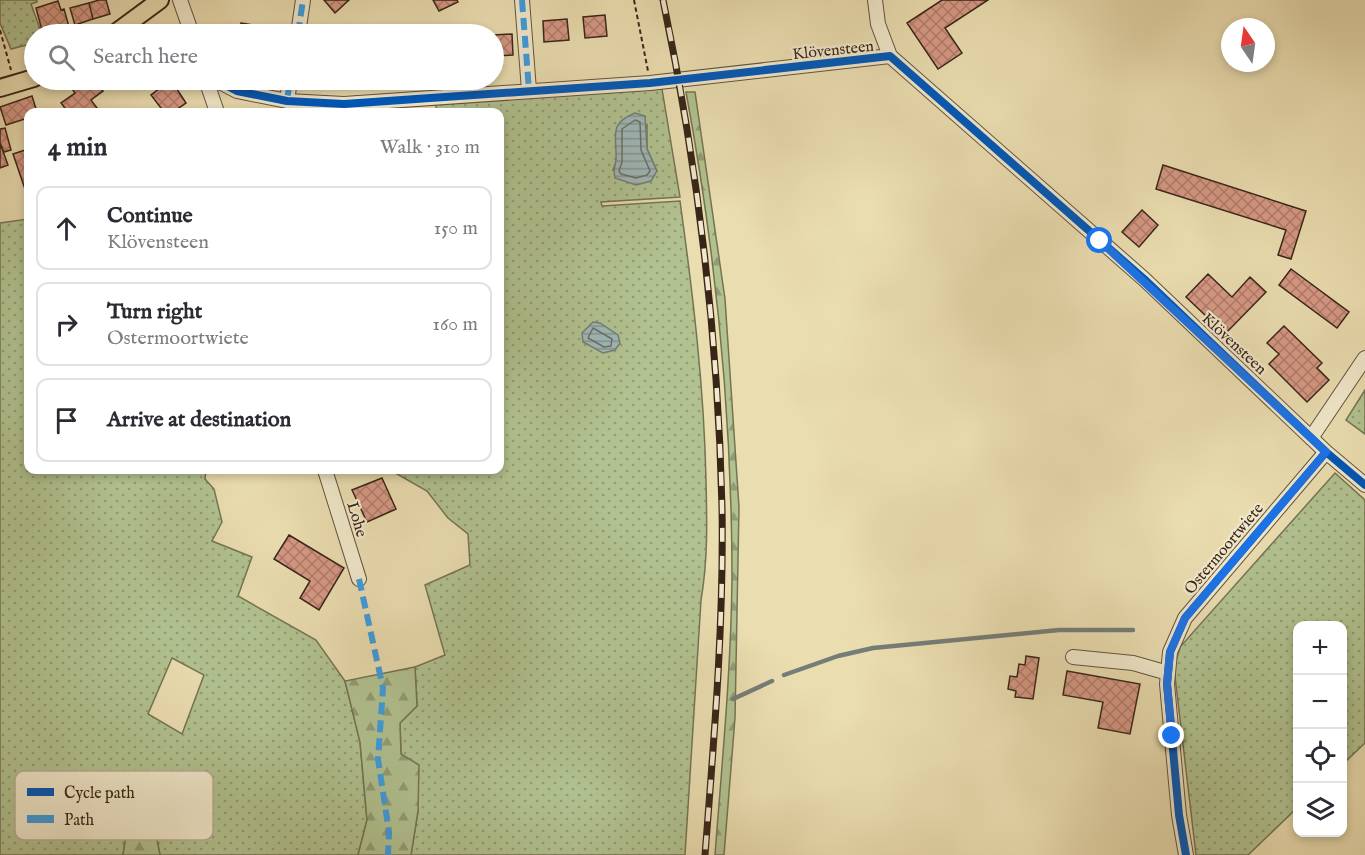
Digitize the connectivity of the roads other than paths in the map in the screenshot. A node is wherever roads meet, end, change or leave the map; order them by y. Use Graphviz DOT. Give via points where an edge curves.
graph roads {
  1 [pos="160,0"];
  2 [pos="180,0"];
  3 [pos="303,0"];
  4 [pos="522,0"];
  5 [pos="875,0"];
  6 [pos="128,24"];
  7 [pos="188,24"];
  8 [pos="299,24"];
  9 [pos="891,56"];
  10 [pos="24,77"];
  11 [pos="0,88"];
  12 [pos="209,90"];
  13 [pos="235,90"];
  14 [pos="289,90"];
  15 [pos="529,90"];
  16 [pos="287,101"];
  17 [pos="216,108"];
  18 [pos="1365,358"];
  19 [pos="1311,438"];
  20 [pos="1326,452"];
  21 [pos="327,474"];
  22 [pos="1365,485"];
  23 [pos="359,579"];
  24 [pos="1073,657"];
  25 [pos="1168,673"];
  26 [pos="1186,855"];
  1 -- 6 [label="main road"];
  2 -- 7 [label="street"];
  3 -- 8 [label="street"];
  4 -- 15 [label="street"];
  5 -- 9 [label="street" via="878,24"];
  9 -- 15 [label="street, Klövensteen" via="650,82"];
  9 -- 19 [label="street, Klövensteen" via="1144,279"];
  10 -- 11 [label="main road"];
  12 -- 17 [label="street"];
  13 -- 16 [label="street, Klövensteen"];
  14 -- 16 [label="street"];
  15 -- 16 [label="street, Klövensteen" via="344,104"];
  18 -- 19 [label="street"];
  19 -- 20 [label="street, Klövensteen"];
  20 -- 22 [label="street, Klövensteen"];
  20 -- 25 [label="street, Ostermoortwiete" via="1185,618 1170,652"];
  21 -- 23 [label="street, Lohe"];
  24 -- 25 [label="street" via="1132,663"];
  25 -- 26 [label="street, Ostermoortwiete" via="1179,815"];
}
